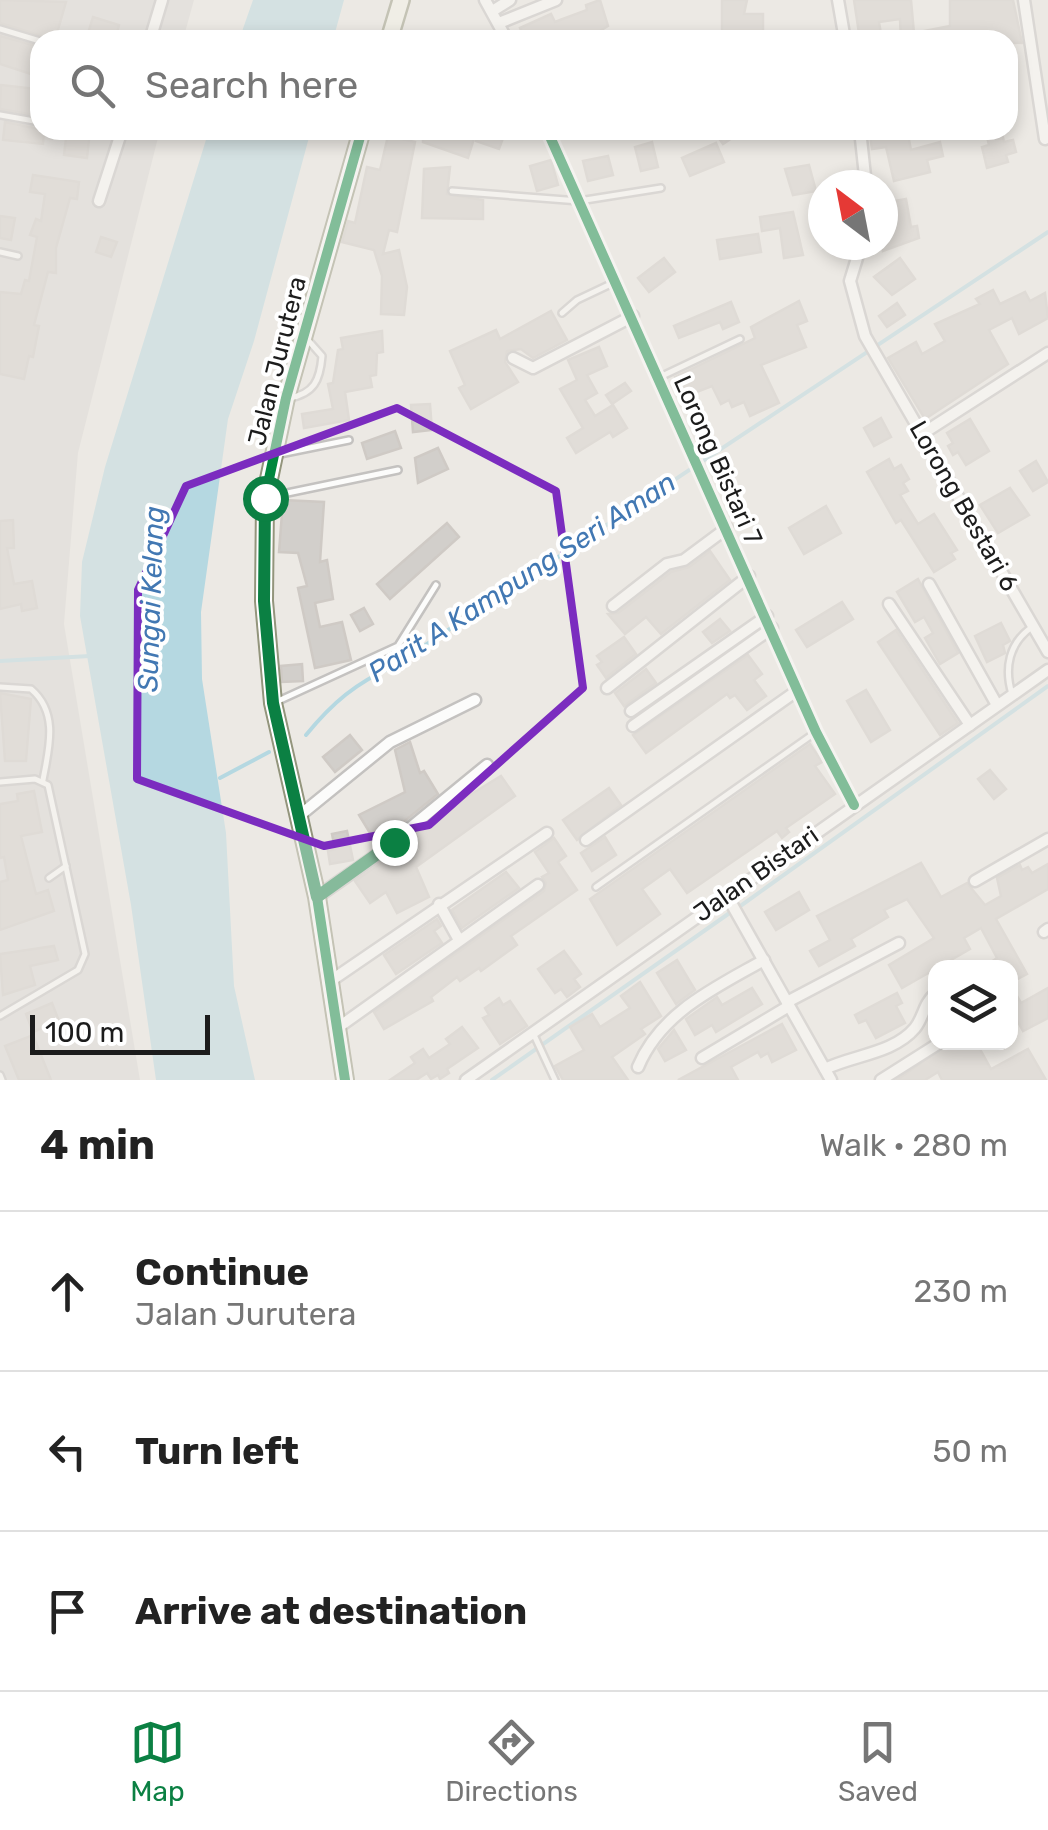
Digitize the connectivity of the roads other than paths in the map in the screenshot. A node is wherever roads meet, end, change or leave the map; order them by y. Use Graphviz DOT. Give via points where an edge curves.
graph roads {
  1 [pos="162,0"];
  2 [pos="401,0"];
  3 [pos="484,0"];
  4 [pos="510,0"];
  5 [pos="556,0"];
  6 [pos="838,0"];
  7 [pos="1024,0"];
  8 [pos="494,10"];
  9 [pos="500,23"];
  10 [pos="0,29"];
  11 [pos="153,30"];
  12 [pos="392,30"];
  13 [pos="503,30"];
  14 [pos="843,30"];
  15 [pos="30,37"];
  16 [pos="0,116"];
  17 [pos="30,120"];
  18 [pos="119,140"];
  19 [pos="359,140"];
  20 [pos="554,140"];
  21 [pos="861,140"];
  22 [pos="1045,140"];
  23 [pos="864,170"];
  24 [pos="662,188"];
  25 [pos="452,192"];
  26 [pos="99,201"];
  27 [pos="579,201"];
  28 [pos="0,252"];
  29 [pos="18,256"];
  30 [pos="857,260"];
  31 [pos="617,282"];
  32 [pos="562,313"];
  33 [pos="633,316"];
  34 [pos="303,336"];
  35 [pos="740,340"];
  36 [pos="1048,353"];
  37 [pos="514,358"];
  38 [pos="660,377"];
  39 [pos="286,398"];
  40 [pos="922,434"];
  41 [pos="349,440"];
  42 [pos="272,456"];
  43 [pos="398,470"];
  44 [pos="265,498"];
  45 [pos="727,528"];
  46 [pos="749,576"];
  47 [pos="929,584"];
  48 [pos="436,585"];
  49 [pos="889,604"];
  50 [pos="613,606"];
  51 [pos="767,616"];
  52 [pos="1034,627"];
  53 [pos="772,628"];
  54 [pos="1048,652"];
  55 [pos="1048,670"];
  56 [pos="0,687"];
  57 [pos="607,688"];
  58 [pos="798,690"];
  59 [pos="1012,694"];
  60 [pos="476,700"];
  61 [pos="273,703"];
  62 [pos="997,704"];
  63 [pos="631,711"];
  64 [pos="970,724"];
  65 [pos="633,726"];
  66 [pos="816,732"];
  67 [pos="487,766"];
  68 [pos="43,780"];
  69 [pos="0,782"];
  70 [pos="854,805"];
  71 [pos="299,816"];
  72 [pos="547,832"];
  73 [pos="1048,839"];
  74 [pos="586,840"];
  75 [pos="66,866"];
  76 [pos="49,878"];
  77 [pos="975,882"];
  78 [pos="538,886"];
  79 [pos="596,887"];
  80 [pos="317,897"];
  81 [pos="728,898"];
  82 [pos="438,904"];
  83 [pos="459,940"];
  84 [pos="899,943"];
  85 [pos="764,960"];
  86 [pos="329,982"];
  87 [pos="928,1000"];
  88 [pos="788,1004"];
  89 [pos="0,1016"];
  90 [pos="336,1029"];
  91 [pos="534,1036"];
  92 [pos="928,1050"];
  93 [pos="702,1058"];
  94 [pos="638,1067"];
  95 [pos="828,1075"];
  96 [pos="345,1080"];
  97 [pos="466,1080"];
  98 [pos="555,1080"];
  99 [pos="881,1080"];
  1 -- 11 [label="street"];
  2 -- 12 [label="street"];
  3 -- 8 [label="street"];
  4 -- 8 [label="street"];
  5 -- 9 [label="street"];
  6 -- 14 [label="street"];
  7 -- 22 [label="street"];
  8 -- 9 [label="street"];
  9 -- 13 [label="street"];
  10 -- 15 [label="lane"];
  16 -- 17 [label="lane"];
  18 -- 26 [label="street"];
  19 -- 34 [label="street, Jalan Jurutera"];
  20 -- 27 [label="street, Lorong Bistari 7"];
  21 -- 23 [label="street"];
  24 -- 27 [label="lane"];
  25 -- 27 [label="lane"];
  27 -- 31 [label="street, Lorong Bistari 7"];
  28 -- 29 [label="lane"];
  30 -- 40 [label="street, Lorong Bestari 6" via="850,282 864,336"];
  31 -- 32 [label="lane"];
  31 -- 33 [label="street, Lorong Bistari 7"];
  33 -- 37 [label="street" via="538,366 528,368"];
  33 -- 38 [label="street, Lorong Bistari 7"];
  34 -- 39 [label="street, Jalan Jurutera"];
  34 -- 39 [label="lane" via="320,348 318,380 302,395"];
  35 -- 38 [label="lane"];
  36 -- 40 [label="street"];
  38 -- 45 [label="street, Lorong Bistari 7"];
  39 -- 42 [label="street, Jalan Jurutera"];
  40 -- 52 [label="street, Lorong Bestari 6"];
  41 -- 42 [label="lane"];
  42 -- 44 [label="street, Jalan Jurutera"];
  43 -- 44 [label="lane"];
  44 -- 61 [label="street, Jalan Jurutera" via="264,601"];
  45 -- 46 [label="street, Lorong Bistari 7"];
  45 -- 50 [label="street"];
  46 -- 51 [label="street, Lorong Bistari 7"];
  46 -- 57 [label="street"];
  47 -- 62 [label="street"];
  48 -- 61 [label="lane" via="398,646"];
  49 -- 64 [label="street"];
  51 -- 53 [label="street, Lorong Bistari 7"];
  51 -- 63 [label="street"];
  52 -- 54 [label="street, Lorong Bestari 6"];
  52 -- 59 [label="lane" via="1019,636 1009,658"];
  53 -- 58 [label="street, Lorong Bistari 7"];
  53 -- 65 [label="street"];
  55 -- 59 [label="street, Jalan Bistari"];
  56 -- 68 [label="lane" via="31,689 47,710 51,734"];
  58 -- 66 [label="street, Lorong Bistari 7"];
  58 -- 74 [label="street"];
  59 -- 62 [label="street, Jalan Bistari"];
  60 -- 71 [label="street" via="390,742"];
  61 -- 71 [label="street, Jalan Jurutera"];
  62 -- 64 [label="street, Jalan Bistari"];
  64 -- 70 [label="street, Jalan Bistari"];
  66 -- 70 [label="street, Lorong Bistari 7"];
  66 -- 79 [label="lane"];
  67 -- 80 [label="street"];
  68 -- 69 [label="lane"];
  68 -- 75 [label="lane"];
  70 -- 81 [label="street, Jalan Bistari"];
  71 -- 80 [label="street, Jalan Jurutera"];
  72 -- 82 [label="street"];
  73 -- 77 [label="street"];
  75 -- 76 [label="lane"];
  75 -- 89 [label="lane" via="85,962"];
  78 -- 83 [label="street"];
  80 -- 86 [label="street, Jalan Jurutera"];
  81 -- 85 [label="street"];
  81 -- 91 [label="street, Jalan Bistari"];
  82 -- 83 [label="street"];
  82 -- 86 [label="street"];
  83 -- 90 [label="street"];
  84 -- 88 [label="street"];
  85 -- 88 [label="street"];
  85 -- 94 [label="street" via="679,1012 658,1030"];
  86 -- 90 [label="street, Jalan Jurutera"];
  87 -- 95 [label="street" via="903,1038"];
  88 -- 93 [label="street"];
  88 -- 95 [label="street"];
  90 -- 96 [label="street, Jalan Jurutera"];
  91 -- 97 [label="street, Jalan Bistari"];
  91 -- 98 [label="lane"];
  92 -- 99 [label="street"];
}
